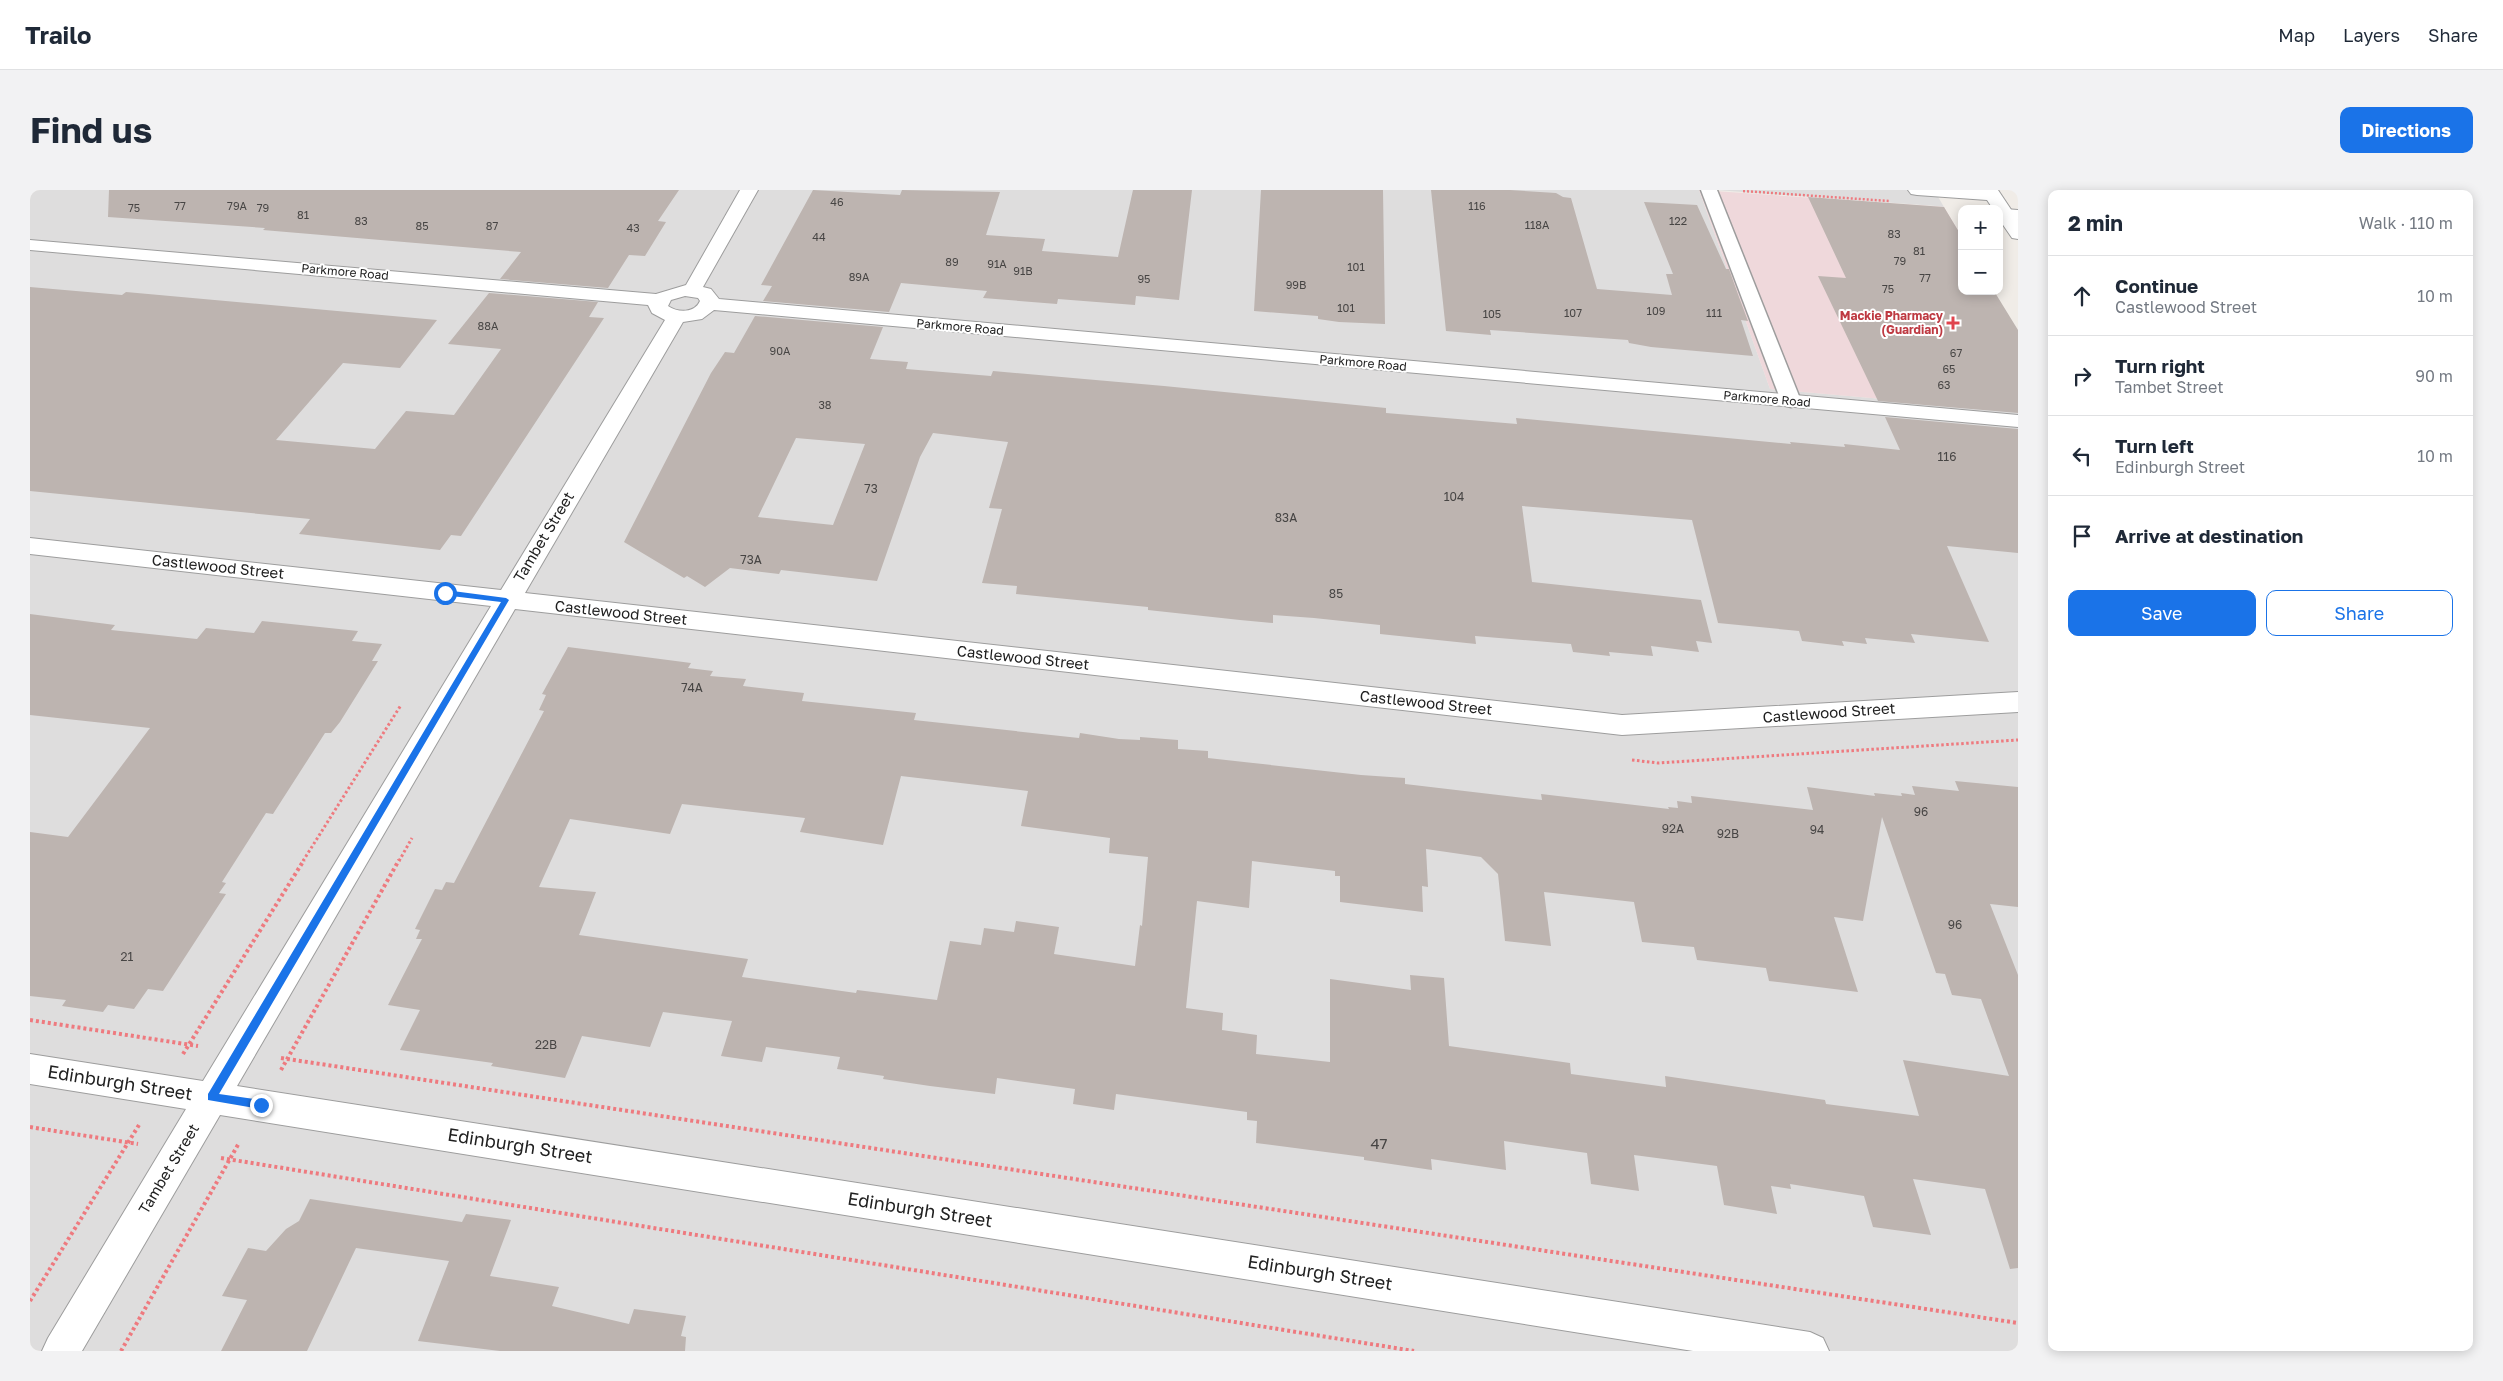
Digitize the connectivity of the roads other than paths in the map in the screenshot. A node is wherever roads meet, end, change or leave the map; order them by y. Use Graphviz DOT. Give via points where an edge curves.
graph roads {
  1 [pos="749,190"];
  2 [pos="1709,190"];
  3 [pos="1918,190"];
  4 [pos="1991,193"];
  5 [pos="2012,215"];
  6 [pos="2018,234"];
  7 [pos="30,245"];
  8 [pos="692,290"];
  9 [pos="709,304"];
  10 [pos="668,308"];
  11 [pos="1791,401"];
  12 [pos="2018,421"];
  13 [pos="30,546"];
  14 [pos="506,600"];
  15 [pos="2018,702"];
  16 [pos="30,1069"];
  17 [pos="212,1097"];
  18 [pos="61,1351"];
  19 [pos="1810,1351"];
  1 -- 8 [label="street"];
  2 -- 11 [label="lane"];
  3 -- 4 [label="street"];
  4 -- 5 [label="street"];
  5 -- 6 [label="street"];
  7 -- 10 [label="street, Parkmore Road"];
  8 -- 9 [label="street" via="708,296"];
  8 -- 10 [label="street" via="677,291"];
  9 -- 10 [label="street" via="693,315"];
  9 -- 11 [label="street, Parkmore Road"];
  10 -- 14 [label="street, Tambet Street"];
  11 -- 12 [label="street, Parkmore Road"];
  13 -- 14 [label="street, Castlewood Street"];
  14 -- 15 [label="street, Castlewood Street" via="1622,725"];
  14 -- 17 [label="street, Tambet Street"];
  16 -- 17 [label="street, Edinburgh Street"];
  17 -- 18 [label="street, Tambet Street"];
  17 -- 19 [label="street, Edinburgh Street"];
}
